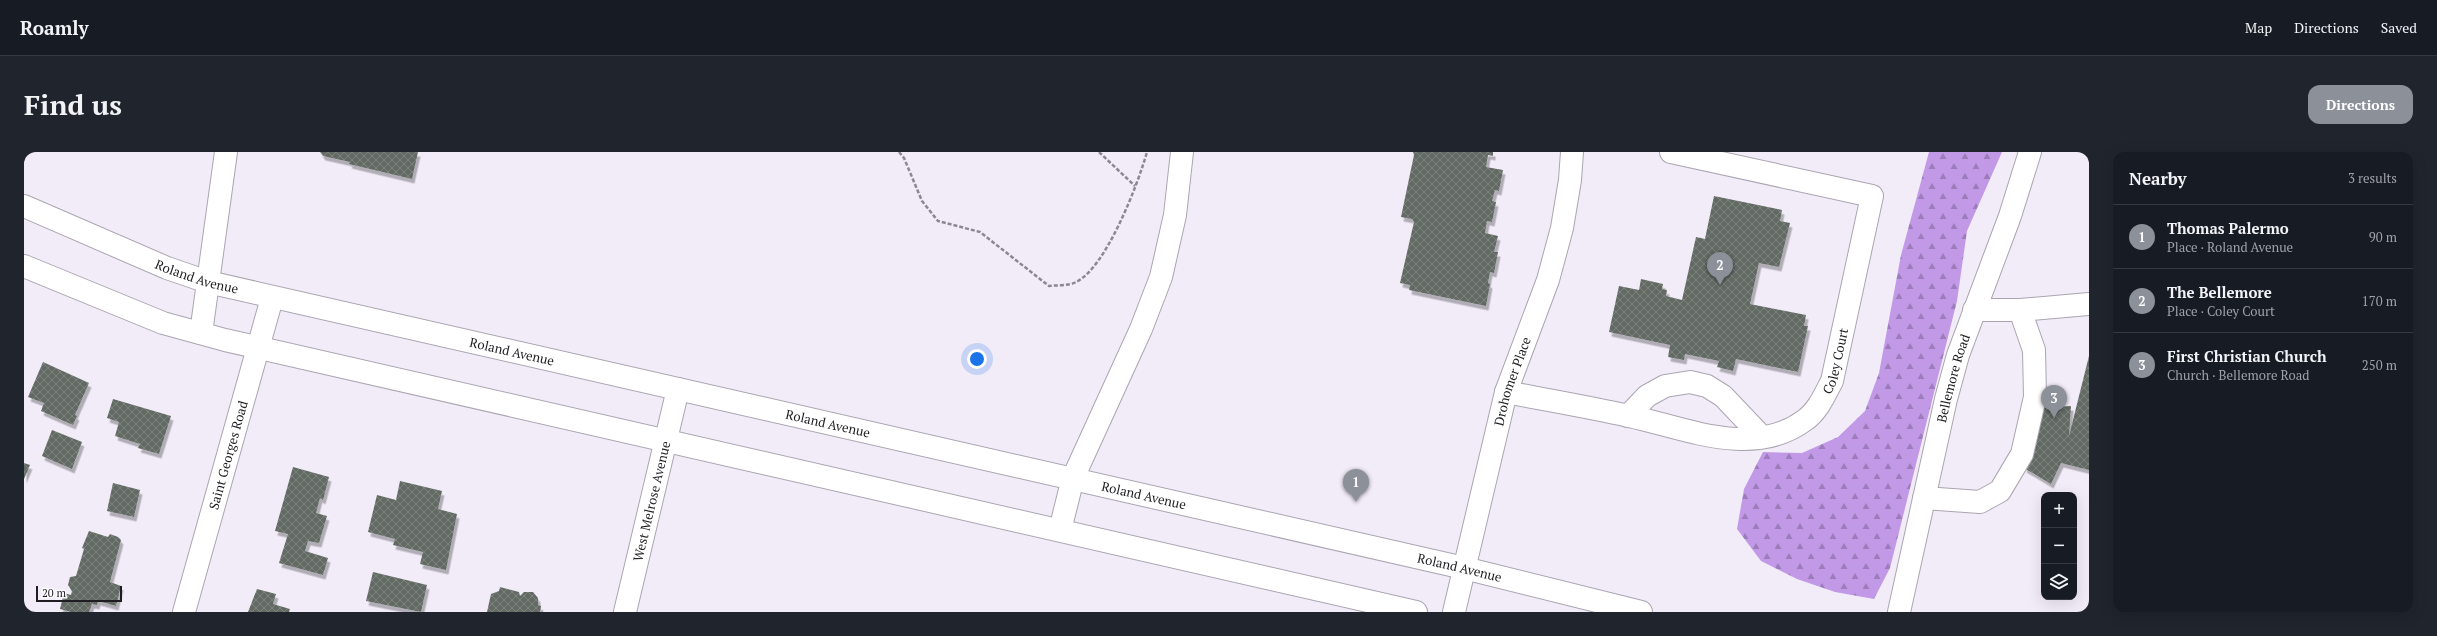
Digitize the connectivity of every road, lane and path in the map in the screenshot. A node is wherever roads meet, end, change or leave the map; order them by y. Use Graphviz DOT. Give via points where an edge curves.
graph roads {
  1 [pos="226,152"];
  2 [pos="899,152"];
  3 [pos="1100,152"];
  4 [pos="1147,152"];
  5 [pos="1182,152"];
  6 [pos="1572,152"];
  7 [pos="1671,152"];
  8 [pos="2030,152"];
  9 [pos="1136,186"];
  10 [pos="24,206"];
  11 [pos="24,266"];
  12 [pos="208,282"];
  13 [pos="272,298"];
  14 [pos="2089,304"];
  15 [pos="1974,310"];
  16 [pos="2020,310"];
  17 [pos="201,333"];
  18 [pos="259,348"];
  19 [pos="678,389"];
  20 [pos="1506,392"];
  21 [pos="1628,416"];
  22 [pos="1762,437"];
  23 [pos="665,441"];
  24 [pos="1073,478"];
  25 [pos="1924,498"];
  26 [pos="1060,530"];
  27 [pos="1464,568"];
  28 [pos="184,612"];
  29 [pos="625,612"];
  30 [pos="1416,612"];
  31 [pos="1454,612"];
  32 [pos="1641,612"];
  33 [pos="1899,612"];
  1 -- 12 [label="street"];
  2 -- 9 [label="path" via="922,201 938,221 980,232 1049,286 1076,283 1100,259"];
  3 -- 9 [label="path"];
  4 -- 9 [label="path"];
  5 -- 24 [label="street" via="1176,215 1161,277 1141,329"];
  6 -- 20 [label="street, Drohomer Place" via="1562,228 1548,280"];
  7 -- 22 [label="street, Coley Court" via="1872,196 1832,380 1819,405 1806,420 1787,430"];
  8 -- 15 [label="street, Bellemore Road" via="2010,216"];
  10 -- 12 [label="street, Roland Avenue" via="167,268"];
  11 -- 17 [label="street" via="133,312"];
  12 -- 13 [label="street, Roland Avenue"];
  12 -- 17 [label="street"];
  13 -- 18 [label="street, Saint Georges Road"];
  13 -- 19 [label="street, Roland Avenue"];
  14 -- 16 [label="street"];
  15 -- 16 [label="street"];
  15 -- 25 [label="street, Bellemore Road" via="1946,399"];
  16 -- 25 [label="street" via="2034,350 2035,397 2022,454 2000,491 1980,502"];
  17 -- 18 [label="street"];
  18 -- 23 [label="street"];
  18 -- 28 [label="street, Saint Georges Road"];
  19 -- 23 [label="street, West Melrose Avenue"];
  19 -- 24 [label="street, Roland Avenue"];
  20 -- 21 [label="street, Coley Court"];
  20 -- 27 [label="street, Drohomer Place"];
  21 -- 22 [label="street, Coley Court" via="1725,439 1746,440"];
  21 -- 22 [label="street" via="1647,396 1659,389 1690,382 1707,386 1723,396"];
  23 -- 26 [label="street"];
  23 -- 29 [label="street, West Melrose Avenue"];
  24 -- 26 [label="street"];
  24 -- 27 [label="street, Roland Avenue"];
  25 -- 33 [label="street, Bellemore Road"];
  26 -- 30 [label="street"];
  27 -- 31 [label="street, Drohomer Place"];
  27 -- 32 [label="street, Roland Avenue"];
}
